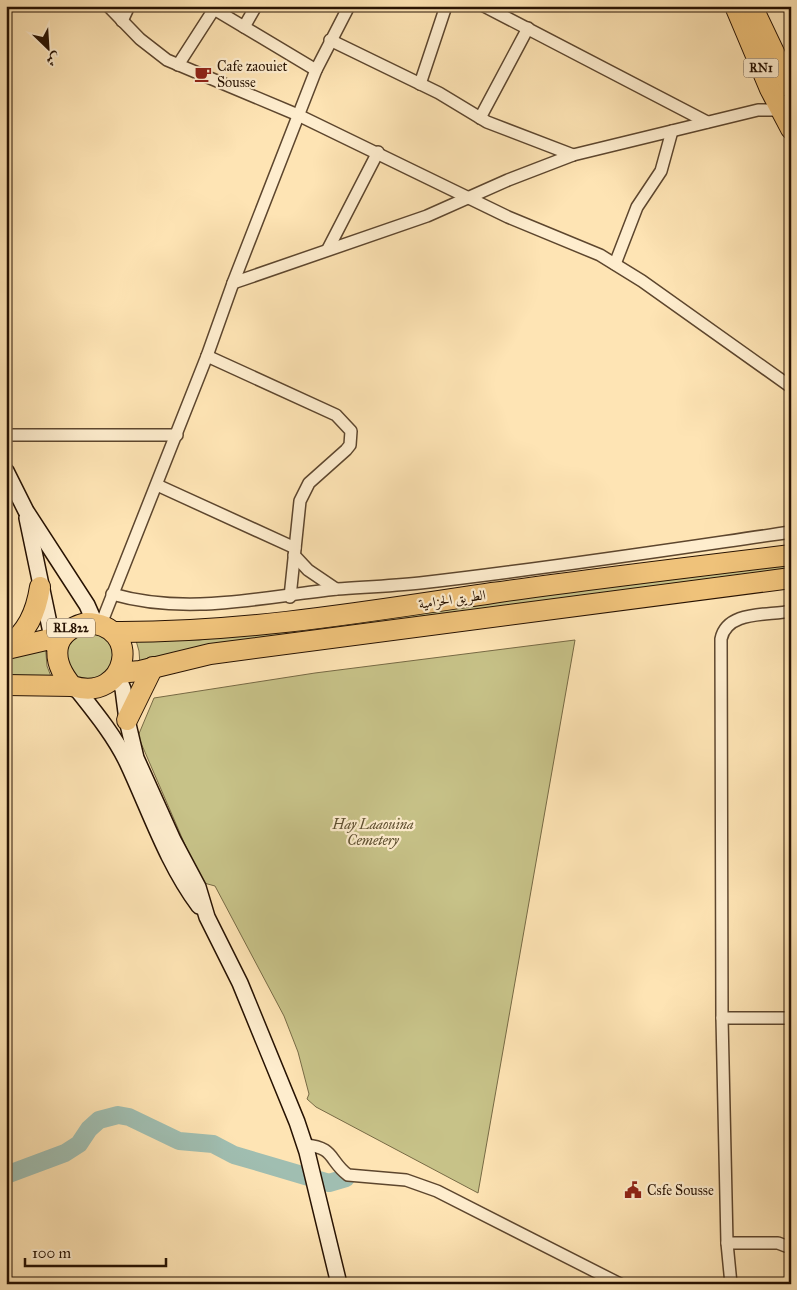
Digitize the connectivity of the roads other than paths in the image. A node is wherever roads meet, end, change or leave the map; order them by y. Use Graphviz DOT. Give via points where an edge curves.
graph roads {
  1 [pos="108,6"];
  2 [pos="129,6"];
  3 [pos="256,6"];
  4 [pos="349,6"];
  5 [pos="446,6"];
  6 [pos="484,6"];
  7 [pos="735,6"];
  8 [pos="752,6"];
  9 [pos="215,8"];
  10 [pos="122,21"];
  11 [pos="244,27"];
  12 [pos="528,28"];
  13 [pos="330,40"];
  14 [pos="178,65"];
  15 [pos="316,70"];
  16 [pos="420,84"];
  17 [pos="785,85"];
  18 [pos="758,110"];
  19 [pos="298,115"];
  20 [pos="788,116"];
  21 [pos="480,118"];
  22 [pos="707,122"];
  23 [pos="672,130"];
  24 [pos="378,152"];
  25 [pos="573,155"];
  26 [pos="468,196"];
  27 [pos="328,249"];
  28 [pos="616,264"];
  29 [pos="233,283"];
  30 [pos="207,356"];
  31 [pos="791,387"];
  32 [pos="177,435"];
  33 [pos="6,436"];
  34 [pos="6,470"];
  35 [pos="157,484"];
  36 [pos="26,511"];
  37 [pos="791,532"];
  38 [pos="294,552"];
  39 [pos="791,554"];
  40 [pos="791,578"];
  41 [pos="40,588"];
  42 [pos="336,590"];
  43 [pos="112,594"];
  44 [pos="290,597"];
  45 [pos="791,611"];
  46 [pos="103,626"];
  47 [pos="57,643"];
  48 [pos="6,649"];
  49 [pos="153,667"];
  50 [pos="117,674"];
  51 [pos="6,685"];
  52 [pos="74,686"];
  53 [pos="127,720"];
  54 [pos="208,917"];
  55 [pos="722,1018"];
  56 [pos="791,1018"];
  57 [pos="306,1148"];
  58 [pos="727,1243"];
  59 [pos="791,1248"];
  60 [pos="339,1284"];
  61 [pos="620,1284"];
  62 [pos="731,1284"];
  1 -- 10 [label="street"];
  2 -- 10 [label="street"];
  3 -- 11 [label="street"];
  4 -- 13 [label="street"];
  5 -- 16 [label="street"];
  6 -- 12 [label="street"];
  7 -- 17 [label="highway, RN1"];
  8 -- 17 [label="highway, RN1"];
  9 -- 11 [label="street"];
  9 -- 14 [label="street"];
  10 -- 14 [label="street" via="155,52"];
  11 -- 15 [label="street"];
  12 -- 21 [label="street"];
  12 -- 22 [label="street"];
  13 -- 15 [label="street"];
  13 -- 16 [label="street"];
  14 -- 19 [label="street"];
  15 -- 19 [label="street"];
  16 -- 21 [label="street"];
  17 -- 18 [label="street"];
  17 -- 20 [label="highway, RN1"];
  18 -- 20 [label="street"];
  18 -- 22 [label="street"];
  19 -- 24 [label="street"];
  19 -- 29 [label="street"];
  21 -- 25 [label="street"];
  22 -- 23 [label="street"];
  23 -- 25 [label="street"];
  23 -- 28 [label="street" via="661,171 637,207"];
  24 -- 26 [label="street"];
  24 -- 27 [label="street"];
  25 -- 26 [label="street"];
  26 -- 27 [label="street" via="427,216"];
  26 -- 28 [label="street"];
  27 -- 29 [label="street"];
  28 -- 31 [label="street"];
  29 -- 30 [label="street"];
  30 -- 32 [label="street"];
  30 -- 38 [label="street" via="336,415 351,431 350,445 304,491"];
  32 -- 33 [label="street"];
  32 -- 35 [label="street"];
  34 -- 36 [label="main road, RL822"];
  35 -- 38 [label="street"];
  35 -- 43 [label="street"];
  36 -- 41 [label="main road, RL822"];
  36 -- 46 [label="main road, RL822"];
  37 -- 42 [label="street" via="574,564"];
  38 -- 42 [label="street" via="308,570"];
  38 -- 44 [label="street"];
  39 -- 46 [label="highway, الطريق الحزامية" via="209,630"];
  40 -- 49 [label="highway, الطريق الحزامية" via="210,654"];
  41 -- 47 [label="main road, RL822"];
  41 -- 48 [label="highway" via="33,617"];
  42 -- 44 [label="street"];
  43 -- 44 [label="street" via="183,606"];
  43 -- 46 [label="street"];
  45 -- 55 [label="street" via="738,619 730,623 721,639"];
  46 -- 47 [label="highway, الطريق الحزامية / RL822" via="78,625"];
  46 -- 50 [label="highway, RL822" via="122,647 122,665"];
  47 -- 48 [label="highway, الطريق الحزامية"];
  47 -- 52 [label="highway, RL822" via="61,672"];
  49 -- 50 [label="highway, الطريق الحزامية"];
  49 -- 53 [label="highway"];
  50 -- 52 [label="highway, الطريق الحزامية" via="100,687"];
  50 -- 53 [label="main road" via="123,688"];
  51 -- 52 [label="highway, الطريق الحزامية"];
  52 -- 54 [label="main road" via="119,747 188,892"];
  53 -- 54 [label="main road" via="136,758 198,887"];
  54 -- 57 [label="main road" via="240,984"];
  55 -- 56 [label="street"];
  55 -- 58 [label="street"];
  57 -- 60 [label="main road"];
  57 -- 61 [label="street" via="323,1148 348,1175 406,1180 437,1191"];
  58 -- 59 [label="street" via="778,1243"];
  58 -- 62 [label="street"];
}
